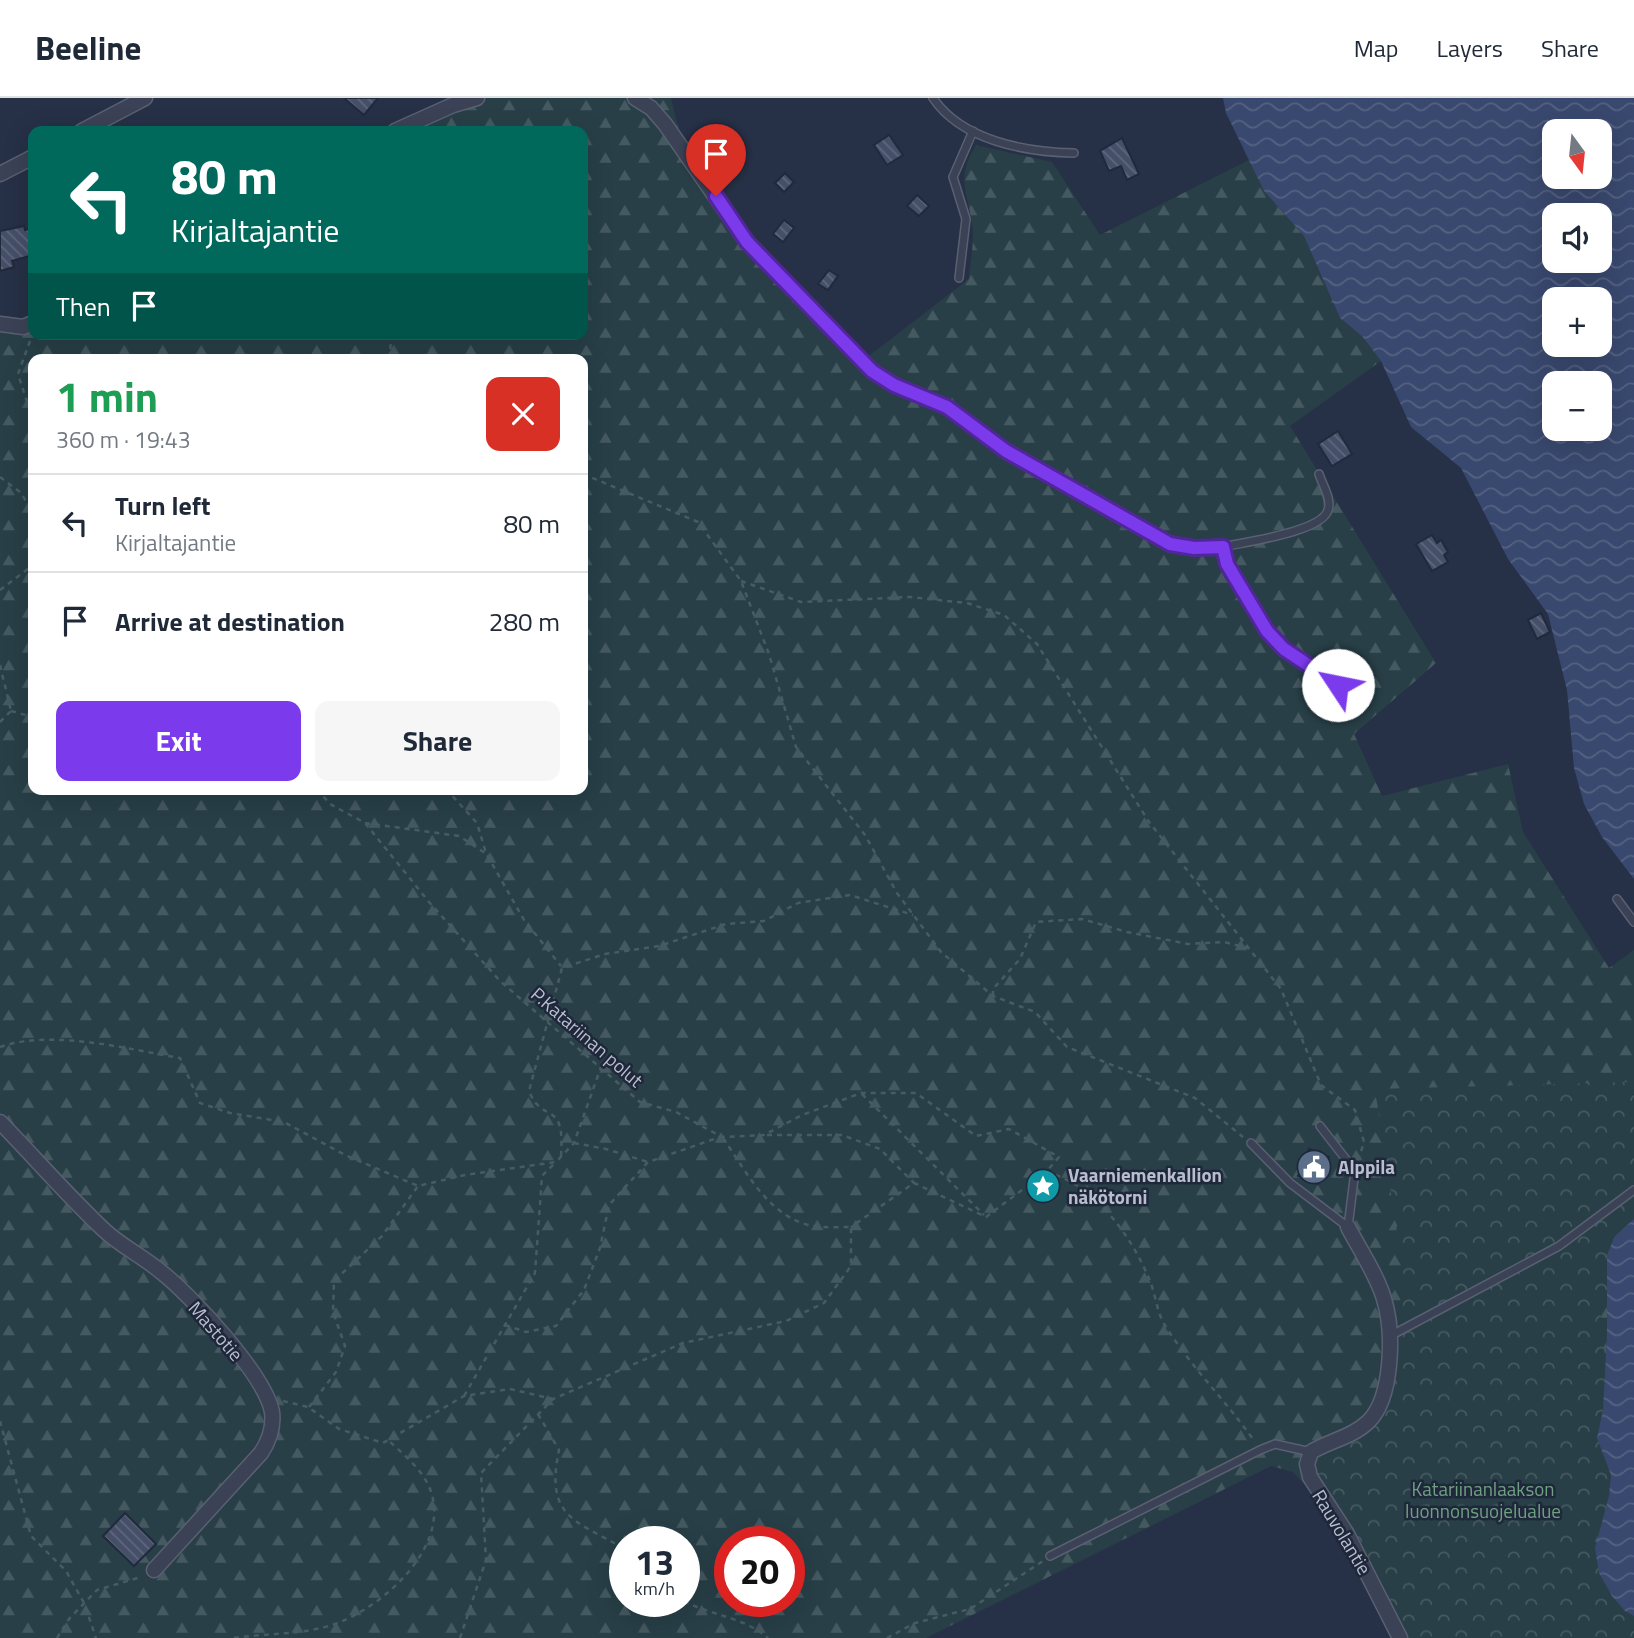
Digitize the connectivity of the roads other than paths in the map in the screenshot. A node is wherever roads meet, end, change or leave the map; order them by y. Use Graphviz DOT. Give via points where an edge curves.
graph roads {
  1 [pos="145,98"];
  2 [pos="477,98"];
  3 [pos="635,98"];
  4 [pos="933,98"];
  5 [pos="92,126"];
  6 [pos="405,126"];
  7 [pos="973,131"];
  8 [pos="1074,153"];
  9 [pos="28,160"];
  10 [pos="0,174"];
  11 [pos="959,278"];
  12 [pos="0,324"];
  13 [pos="28,325"];
  14 [pos="1319,474"];
  15 [pos="1223,547"];
  16 [pos="1338,685"];
  17 [pos="1618,899"];
  18 [pos="1634,922"];
  19 [pos="0,1122"];
  20 [pos="1320,1126"];
  21 [pos="1251,1143"];
  22 [pos="1634,1190"];
  23 [pos="1348,1227"];
  24 [pos="1390,1336"];
  25 [pos="1311,1452"];
  26 [pos="1050,1556"];
  27 [pos="154,1570"];
  28 [pos="1400,1638"];
  1 -- 5 [label="street"];
  2 -- 6 [label="street"];
  3 -- 15 [label="street" via="665,124 747,242 872,371 947,407 1006,451 1170,544"];
  4 -- 7 [label="lane"];
  7 -- 8 [label="lane" via="1023,149"];
  7 -- 11 [label="lane" via="953,177 966,219"];
  9 -- 10 [label="street"];
  12 -- 13 [label="street"];
  14 -- 15 [label="lane" via="1329,501 1320,522"];
  15 -- 16 [label="lane" via="1227,564 1267,631 1284,649"];
  17 -- 18 [label="lane"];
  19 -- 27 [label="street, Mastotie" via="87,1214 115,1240 161,1271 196,1307 241,1356 266,1397 271,1429 265,1447"];
  20 -- 23 [label="lane" via="1355,1171"];
  21 -- 23 [label="lane" via="1290,1183"];
  22 -- 24 [label="lane" via="1559,1246"];
  23 -- 24 [label="street" via="1384,1299"];
  24 -- 25 [label="street" via="1383,1403 1353,1433"];
  25 -- 26 [label="lane" via="1275,1444"];
  25 -- 28 [label="street, Rauvolantie" via="1310,1476 1347,1534"];
}
